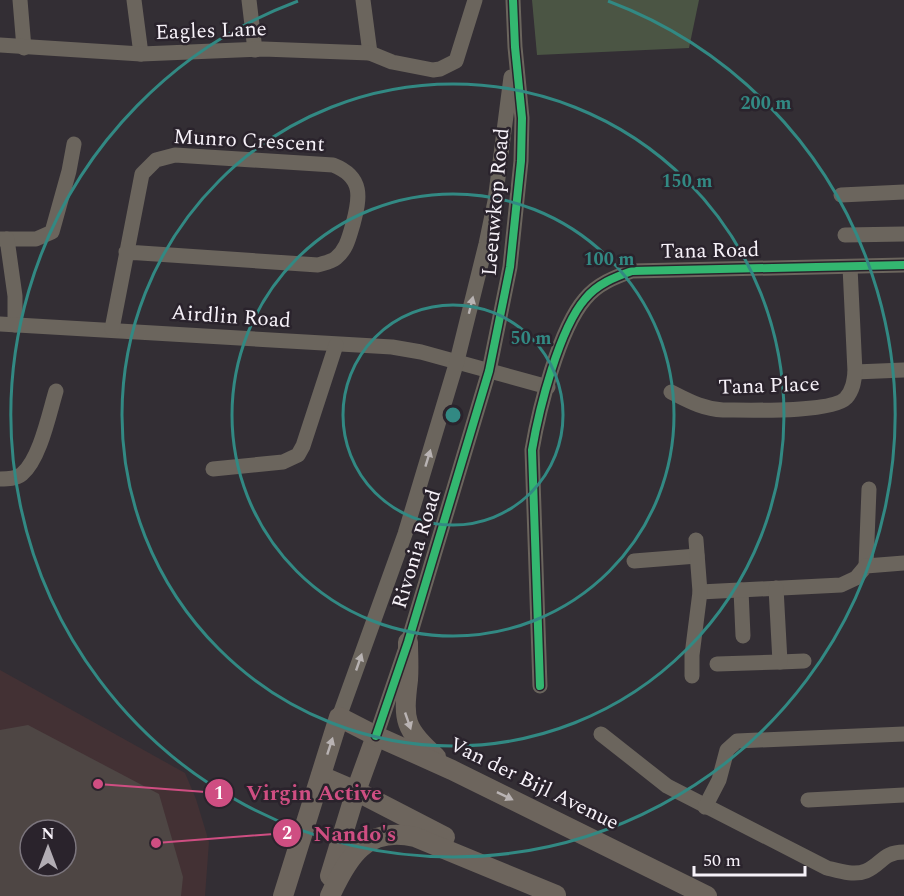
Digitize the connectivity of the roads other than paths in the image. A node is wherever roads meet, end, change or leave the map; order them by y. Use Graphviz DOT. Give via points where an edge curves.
graph roads {
  1 [pos="20,0"];
  2 [pos="134,0"];
  3 [pos="249,0"];
  4 [pos="363,0"];
  5 [pos="476,0"];
  6 [pos="513,0"];
  7 [pos="0,45"];
  8 [pos="515,47"];
  9 [pos="24,48"];
  10 [pos="255,50"];
  11 [pos="370,53"];
  12 [pos="141,54"];
  13 [pos="74,144"];
  14 [pos="904,192"];
  15 [pos="841,195"];
  16 [pos="904,234"];
  17 [pos="845,235"];
  18 [pos="4,239"];
  19 [pos="126,252"];
  20 [pos="904,265"];
  21 [pos="850,267"];
  22 [pos="8,324"];
  23 [pos="112,329"];
  24 [pos="336,345"];
  25 [pos="457,362"];
  26 [pos="904,370"];
  27 [pos="489,371"];
  28 [pos="855,372"];
  29 [pos="548,387"];
  30 [pos="56,391"];
  31 [pos="671,392"];
  32 [pos="213,469"];
  33 [pos="0,479"];
  34 [pos="868,489"];
  35 [pos="696,540"];
  36 [pos="697,556"];
  37 [pos="634,561"];
  38 [pos="904,563"];
  39 [pos="866,566"];
  40 [pos="776,588"];
  41 [pos="741,590"];
  42 [pos="700,592"];
  43 [pos="742,636"];
  44 [pos="408,642"];
  45 [pos="804,661"];
  46 [pos="780,662"];
  47 [pos="717,664"];
  48 [pos="692,676"];
  49 [pos="540,686"];
  50 [pos="339,717"];
  51 [pos="601,734"];
  52 [pos="904,734"];
  53 [pos="376,736"];
  54 [pos="452,770"];
  55 [pos="321,776"];
  56 [pos="356,791"];
  57 [pos="904,795"];
  58 [pos="808,800"];
  59 [pos="705,807"];
  60 [pos="904,852"];
  61 [pos="557,895"];
  62 [pos="283,896"];
  63 [pos="324,896"];
  64 [pos="330,896"];
  65 [pos="707,896"];
  1 -- 9 [label="street"];
  2 -- 12 [label="street"];
  3 -- 10 [label="street"];
  4 -- 11 [label="street"];
  5 -- 11 [label="street, Eagles Lane" via="461,52 450,65 433,70 412,67"];
  6 -- 8 [label="street, Leeuwkop Road"];
  7 -- 9 [label="street, Eagles Lane"];
  25 -- 8 [label="street, Leeuwkop Road, one-way" via="495,201"];
  8 -- 27 [label="street, Leeuwkop Road" via="522,118 521,160 510,267"];
  9 -- 12 [label="street, Eagles Lane"];
  10 -- 11 [label="street, Eagles Lane"];
  10 -- 12 [label="street, Eagles Lane"];
  13 -- 18 [label="street" via="52,232 36,239"];
  14 -- 15 [label="street"];
  16 -- 17 [label="street"];
  18 -- 22 [label="street" via="15,296"];
  19 -- 19 [label="street, Munro Crescent" via="142,174 164,157 333,165 350,174 358,189 348,244 336,258 318,265"];
  19 -- 23 [label="street, Munro Crescent"];
  20 -- 21 [label="street, Tana Road"];
  21 -- 28 [label="street, Tana Place"];
  21 -- 29 [label="street, Tana Road" via="653,269 615,277 586,298 570,320"];
  22 -- 23 [label="street, Airdlin Road"];
  23 -- 24 [label="street, Airdlin Road"];
  24 -- 25 [label="street, Airdlin Road" via="392,347"];
  24 -- 32 [label="street" via="298,455 283,462"];
  25 -- 27 [label="street"];
  50 -- 25 [label="street, Rivonia Road, one-way" via="405,534"];
  26 -- 28 [label="street"];
  27 -- 29 [label="street"];
  27 -- 44 [label="street, Rivonia Road"];
  28 -- 31 [label="street, Tana Place" via="847,397 820,408 708,409"];
  29 -- 49 [label="street" via="531,461"];
  30 -- 33 [label="street" via="33,461 16,478"];
  34 -- 39 [label="street"];
  35 -- 36 [label="street"];
  36 -- 37 [label="street"];
  36 -- 42 [label="street"];
  38 -- 39 [label="street"];
  39 -- 40 [label="street" via="848,583"];
  40 -- 41 [label="street"];
  40 -- 46 [label="street"];
  41 -- 42 [label="street"];
  41 -- 43 [label="street"];
  42 -- 48 [label="street"];
  44 -- 53 [label="street, Rivonia Road"];
  44 -- 54 [label="main road, one-way" via="405,710 409,726 424,747"];
  45 -- 46 [label="street"];
  46 -- 47 [label="street"];
  50 -- 53 [label="main road, Van der Bijl Avenue"];
  55 -- 50 [label="main road, Rivonia Road, one-way"];
  51 -- 59 [label="street" via="667,786"];
  52 -- 59 [label="street" via="737,741 727,750 719,780"];
  53 -- 54 [label="main road, Van der Bijl Avenue"];
  53 -- 56 [label="main road, Rivonia Road"];
  54 -- 65 [label="main road, Van der Bijl Avenue, one-way"];
  55 -- 56 [label="main road"];
  55 -- 62 [label="main road, Rivonia Road"];
  56 -- 61 [label="main road"];
  56 -- 63 [label="main road, Rivonia Road"];
  57 -- 58 [label="street"];
  59 -- 60 [label="street" via="842,872 864,872 888,854"];
  61 -- 64 [label="main road" via="403,834 380,837 357,850"];
}
